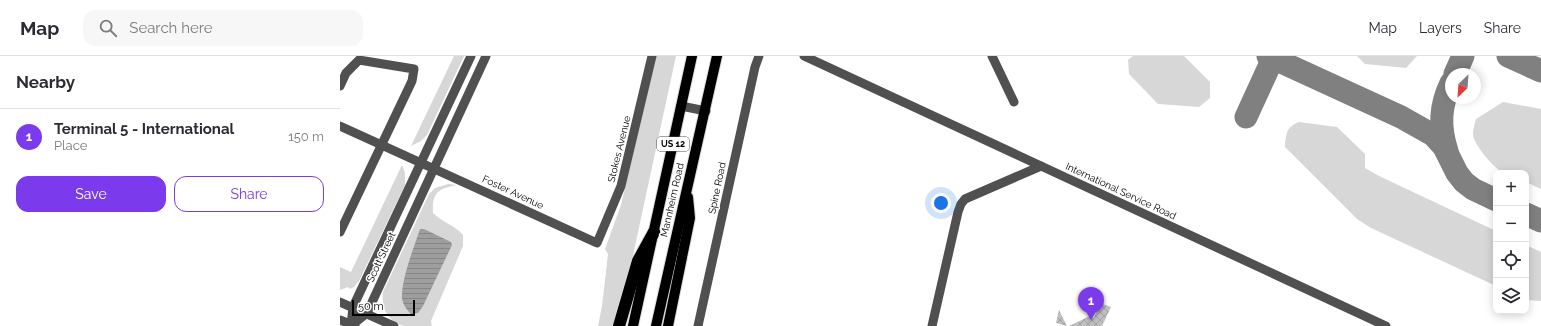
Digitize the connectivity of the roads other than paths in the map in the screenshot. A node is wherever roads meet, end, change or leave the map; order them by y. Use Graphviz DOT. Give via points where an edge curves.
graph roads {
  1 [pos="471,56"];
  2 [pos="486,56"];
  3 [pos="652,56"];
  4 [pos="692,56"];
  5 [pos="717,56"];
  6 [pos="759,56"];
  7 [pos="804,56"];
  8 [pos="992,56"];
  9 [pos="340,86"];
  10 [pos="1014,102"];
  11 [pos="681,106"];
  12 [pos="706,111"];
  13 [pos="340,126"];
  14 [pos="382,145"];
  15 [pos="421,162"];
  16 [pos="1041,166"];
  17 [pos="434,168"];
  18 [pos="687,187"];
  19 [pos="340,232"];
  20 [pos="654,232"];
  21 [pos="597,243"];
  22 [pos="340,302"];
  23 [pos="353,307"];
  24 [pos="367,313"];
  25 [pos="340,320"];
  26 [pos="353,326"];
  27 [pos="394,326"];
  28 [pos="619,326"];
  29 [pos="633,326"];
  30 [pos="656,326"];
  31 [pos="668,326"];
  32 [pos="698,326"];
  33 [pos="932,326"];
  34 [pos="1386,326"];
  1 -- 15 [label="street, Scott Street"];
  2 -- 17 [label="street, Scott Street"];
  3 -- 21 [label="street, Stokes Avenue" via="622,186"];
  4 -- 11 [label="main road, Mannheim Road / US 12"];
  5 -- 12 [label="main road, Mannheim Road / US 12"];
  6 -- 32 [label="street, Spine Road"];
  7 -- 16 [label="street, International Service Road"];
  8 -- 10 [label="street"];
  9 -- 14 [label="street" via="346,73 359,60 414,69 412,81"];
  11 -- 12 [label="street"];
  11 -- 20 [label="main road, Mannheim Road / US 12"];
  12 -- 18 [label="main road, Mannheim Road / US 12"];
  13 -- 14 [label="street, Foster Avenue"];
  14 -- 15 [label="street, Foster Avenue"];
  14 -- 19 [label="street"];
  15 -- 17 [label="street, Foster Avenue"];
  15 -- 23 [label="street, Scott Street"];
  16 -- 33 [label="street" via="965,199 961,204"];
  16 -- 34 [label="street, International Service Road"];
  17 -- 21 [label="street, Foster Avenue"];
  17 -- 24 [label="street, Scott Street"];
  18 -- 30 [label="main road, Mannheim Road / US 12"];
  18 -- 31 [label="main road" via="690,218"];
  20 -- 28 [label="highway" via="638,261"];
  20 -- 29 [label="main road, Mannheim Road / US 12"];
  22 -- 23 [label="street"];
  23 -- 24 [label="street"];
  23 -- 26 [label="street, Scott Street"];
  24 -- 26 [label="street, Scott Street"];
  24 -- 27 [label="street"];
  25 -- 26 [label="street"];
}
